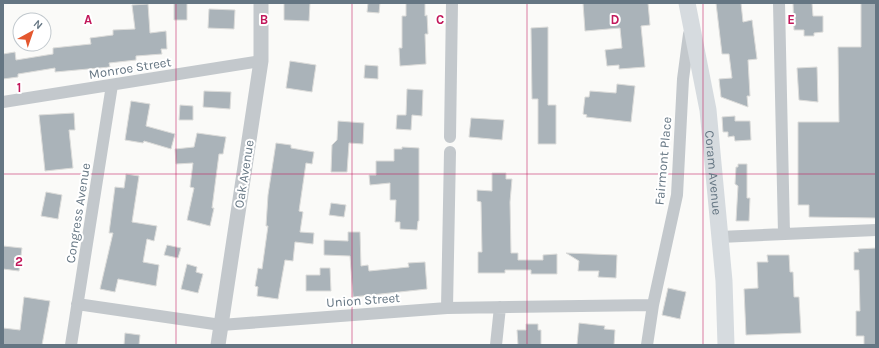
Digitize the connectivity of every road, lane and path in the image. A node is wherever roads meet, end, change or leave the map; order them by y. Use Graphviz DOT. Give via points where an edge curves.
graph roads {
  1 [pos="261,3"];
  2 [pos="452,3"];
  3 [pos="687,3"];
  4 [pos="779,3"];
  5 [pos="690,26"];
  6 [pos="261,61"];
  7 [pos="112,85"];
  8 [pos="3,102"];
  9 [pos="450,137"];
  10 [pos="450,152"];
  11 [pos="876,230"];
  12 [pos="784,234"];
  13 [pos="720,237"];
  14 [pos="77,304"];
  15 [pos="653,305"];
  16 [pos="500,307"];
  17 [pos="447,308"];
  18 [pos="221,325"];
  19 [pos="71,345"];
  20 [pos="218,345"];
  21 [pos="496,345"];
  22 [pos="647,345"];
  23 [pos="726,345"];
  1 -- 6 [label="street, Oak Avenue"];
  2 -- 9 [label="street"];
  3 -- 5 [label="main road, Coram Avenue"];
  4 -- 12 [label="street"];
  5 -- 13 [label="main road, Coram Avenue" via="708,110"];
  5 -- 15 [label="street, Fairmont Place" via="676,195"];
  6 -- 7 [label="street, Monroe Street"];
  6 -- 18 [label="street, Oak Avenue"];
  7 -- 8 [label="street, Monroe Street"];
  7 -- 14 [label="street, Congress Avenue"];
  10 -- 17 [label="street"];
  11 -- 12 [label="street"];
  12 -- 13 [label="street"];
  13 -- 23 [label="main road, Coram Avenue"];
  14 -- 18 [label="street, Union Street"];
  14 -- 19 [label="street, Congress Avenue"];
  15 -- 16 [label="street, Union Street"];
  15 -- 22 [label="street, Fairmont Place"];
  16 -- 17 [label="street, Union Street"];
  16 -- 21 [label="street"];
  17 -- 18 [label="street, Union Street"];
  18 -- 20 [label="street, Oak Avenue"];
}
